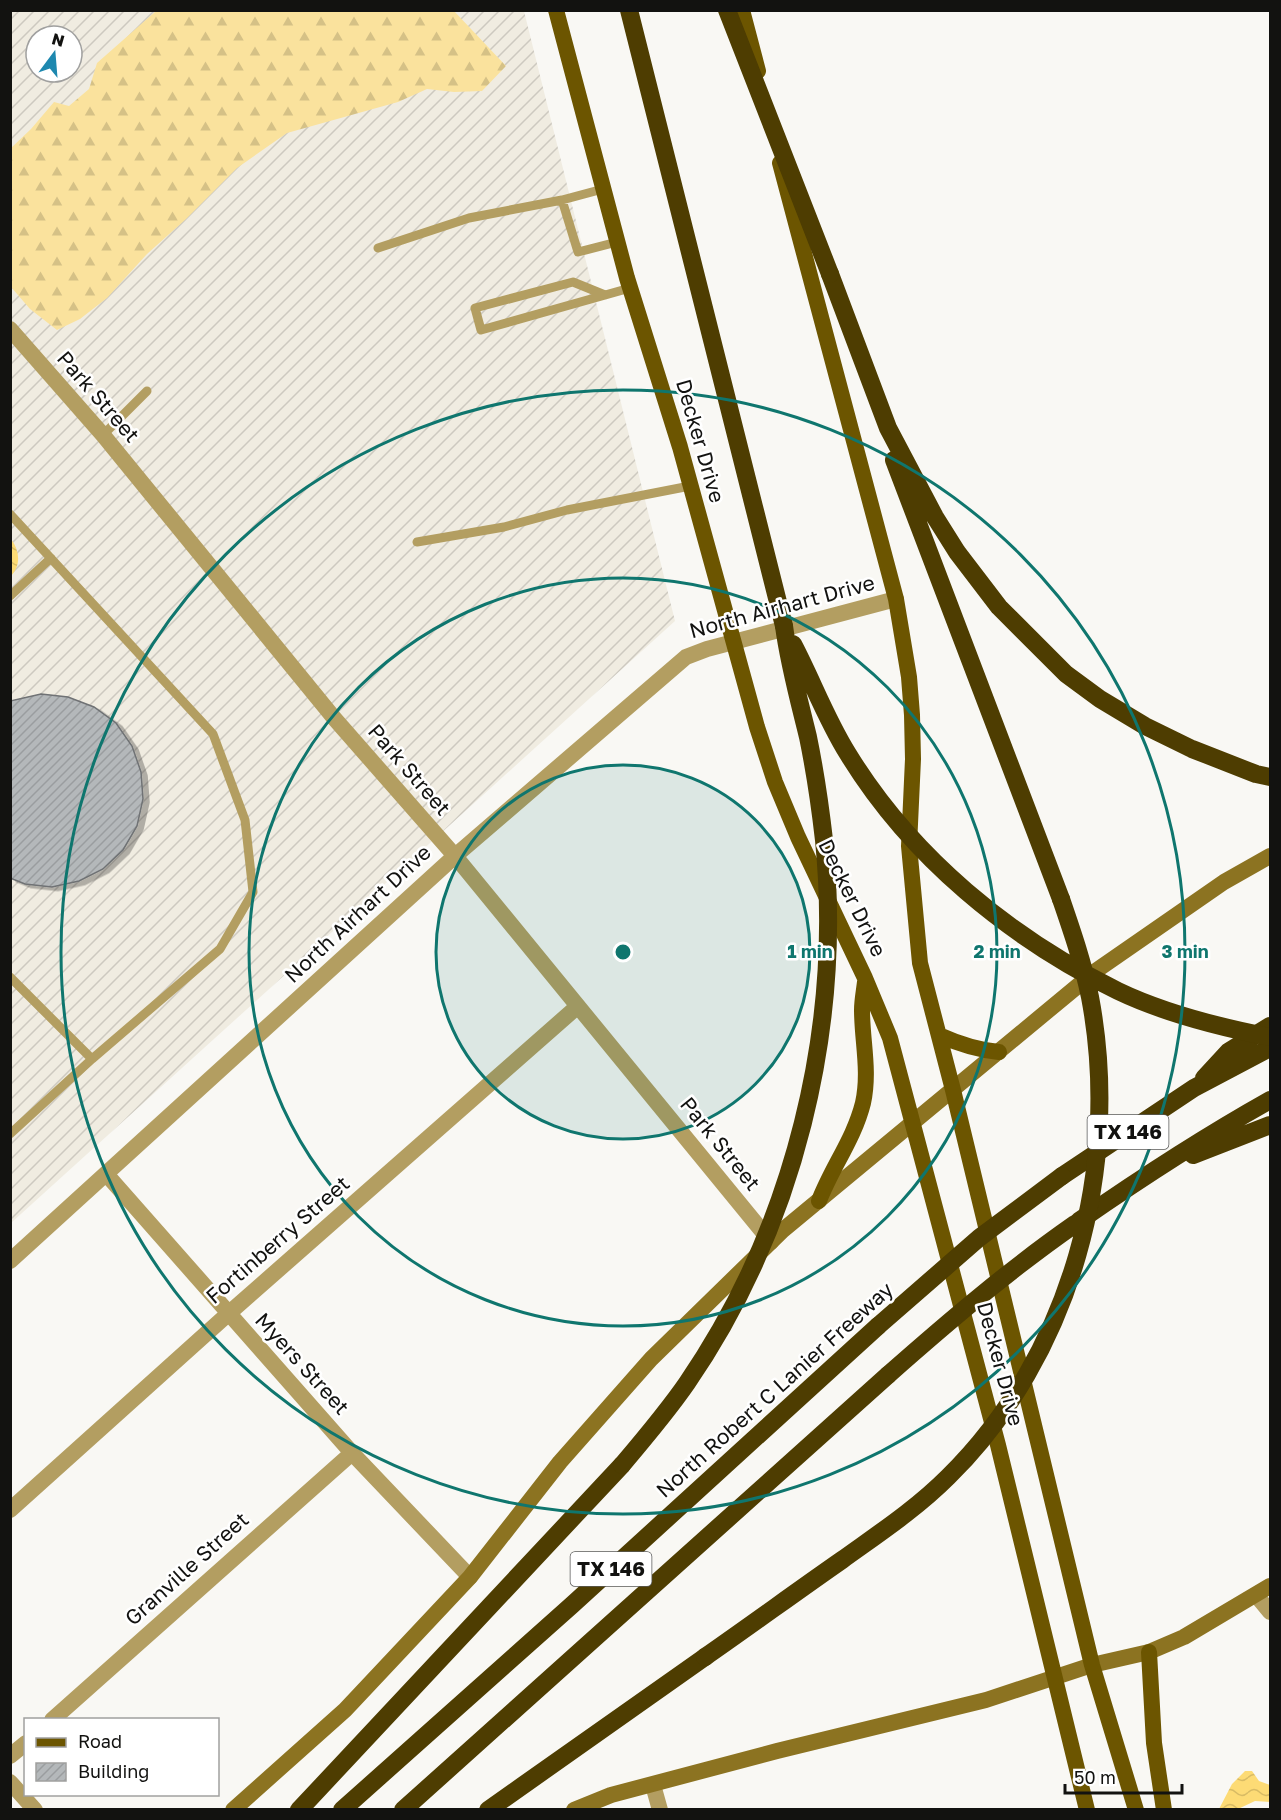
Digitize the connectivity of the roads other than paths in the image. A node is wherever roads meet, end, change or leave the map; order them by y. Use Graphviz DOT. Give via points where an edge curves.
graph roads {
  1 [pos="556,10"];
  2 [pos="727,10"];
  3 [pos="742,10"];
  4 [pos="629,15"];
  5 [pos="603,189"];
  6 [pos="562,200"];
  7 [pos="617,242"];
  8 [pos="378,248"];
  9 [pos="630,288"];
  10 [pos="605,295"];
  11 [pos="10,329"];
  12 [pos="147,391"];
  13 [pos="888,428"];
  14 [pos="103,435"];
  15 [pos="690,486"];
  16 [pos="10,514"];
  17 [pos="417,542"];
  18 [pos="51,558"];
  19 [pos="10,596"];
  20 [pos="896,599"];
  21 [pos="784,626"];
  22 [pos="735,643"];
  23 [pos="1270,777"];
  24 [pos="455,856"];
  25 [pos="1270,856"];
  26 [pos="10,977"];
  27 [pos="865,978"];
  28 [pos="578,1006"];
  29 [pos="1270,1026"];
  30 [pos="939,1035"];
  31 [pos="1270,1037"];
  32 [pos="1270,1048"];
  33 [pos="999,1052"];
  34 [pos="92,1059"];
  35 [pos="1194,1088"];
  36 [pos="953,1089"];
  37 [pos="1270,1100"];
  38 [pos="913,1122"];
  39 [pos="1270,1125"];
  40 [pos="10,1134"];
  41 [pos="1147,1174"];
  42 [pos="107,1175"];
  43 [pos="819,1201"];
  44 [pos="771,1242"];
  45 [pos="10,1261"];
  46 [pos="228,1314"];
  47 [pos="352,1453"];
  48 [pos="10,1510"];
  49 [pos="470,1577"];
  50 [pos="1263,1590"];
  51 [pos="1270,1612"];
  52 [pos="1149,1652"];
  53 [pos="1092,1665"];
  54 [pos="1054,1678"];
  55 [pos="53,1718"];
  56 [pos="24,1745"];
  57 [pos="10,1756"];
  58 [pos="10,1782"];
  59 [pos="653,1785"];
  60 [pos="35,1809"];
  61 [pos="233,1809"];
  62 [pos="299,1809"];
  63 [pos="342,1809"];
  64 [pos="403,1809"];
  65 [pos="488,1809"];
  66 [pos="574,1809"];
  67 [pos="660,1809"];
  68 [pos="1087,1809"];
  69 [pos="1137,1809"];
  70 [pos="1164,1809"];
  1 -- 5 [label="main road, Decker Drive"];
  2 -- 13 [label="highway, bridge"];
  3 -- 20 [label="main road, Decker Drive"];
  4 -- 21 [label="highway, Decker Drive"];
  5 -- 6 [label="lane"];
  5 -- 7 [label="main road, Decker Drive"];
  6 -- 7 [label="lane" via="578,252"];
  6 -- 8 [label="lane" via="469,218"];
  7 -- 9 [label="main road, Decker Drive"];
  9 -- 10 [label="lane"];
  9 -- 15 [label="main road, Decker Drive"];
  10 -- 10 [label="lane" via="573,282 475,308 481,330"];
  11 -- 14 [label="street, Park Street"];
  12 -- 14 [label="lane"];
  13 -- 23 [label="highway" via="957,552 999,607 1066,674 1145,726 1192,749"];
  13 -- 65 [label="highway, bridge" via="895,464 1078,948 1090,996 1099,1110 1096,1163 1081,1240 1064,1295 1038,1355 975,1448 948,1477 900,1519"];
  14 -- 24 [label="street, Park Street" via="334,718"];
  15 -- 17 [label="lane"];
  15 -- 22 [label="main road, Decker Drive"];
  16 -- 18 [label="lane"];
  18 -- 19 [label="lane"];
  18 -- 34 [label="lane" via="213,734 245,820 253,892 220,949"];
  20 -- 22 [label="street, North Airhart Drive"];
  20 -- 30 [label="main road, Decker Drive" via="912,715 909,846 920,963"];
  21 -- 31 [label="highway, bridge" via="829,720 872,790 913,840 973,897 1030,940 1119,992 1206,1023"];
  21 -- 62 [label="highway, bridge" via="818,786 829,893 824,1004 811,1090 798,1143 761,1248 687,1384 622,1465"];
  22 -- 24 [label="street, North Airhart Drive" via="686,657"];
  22 -- 27 [label="main road, Decker Drive" via="775,782"];
  24 -- 28 [label="street, Park Street"];
  24 -- 42 [label="street, North Airhart Drive"];
  25 -- 33 [label="main road" via="1224,882 1097,970"];
  26 -- 34 [label="lane"];
  27 -- 38 [label="main road, Decker Drive" via="890,1038"];
  27 -- 43 [label="main road" via="863,1102 854,1131"];
  28 -- 44 [label="street, Park Street"];
  28 -- 46 [label="street, Fortinberry Street"];
  29 -- 35 [label="highway" via="1228,1052"];
  30 -- 33 [label="main road" via="978,1050"];
  30 -- 36 [label="main road, Decker Drive"];
  32 -- 35 [label="highway, North Robert C Lanier Freeway / TX 146"];
  33 -- 36 [label="main road"];
  34 -- 40 [label="lane"];
  35 -- 63 [label="highway, North Robert C Lanier Freeway / TX 146, bridge" via="1062,1176 979,1238"];
  36 -- 38 [label="main road"];
  36 -- 53 [label="main road, Decker Drive"];
  37 -- 41 [label="highway, TX 146"];
  38 -- 43 [label="main road"];
  38 -- 54 [label="main road, Decker Drive" via="998,1444"];
  39 -- 41 [label="highway"];
  41 -- 64 [label="highway, TX 146, bridge" via="1008,1272 950,1320"];
  42 -- 45 [label="street, North Airhart Drive"];
  42 -- 46 [label="street, Myers Street"];
  43 -- 44 [label="main road"];
  44 -- 49 [label="main road" via="651,1359 560,1462"];
  46 -- 47 [label="street, Myers Street"];
  46 -- 48 [label="street, Fortinberry Street"];
  47 -- 49 [label="street, Myers Street"];
  47 -- 55 [label="street, Granville Street"];
  49 -- 61 [label="main road" via="345,1710"];
  50 -- 51 [label="street"];
  50 -- 52 [label="main road" via="1184,1637"];
  52 -- 53 [label="main road"];
  52 -- 70 [label="main road" via="1154,1743"];
  53 -- 54 [label="main road"];
  53 -- 69 [label="main road, Decker Drive"];
  54 -- 59 [label="main road" via="986,1700"];
  54 -- 68 [label="main road, Decker Drive"];
  56 -- 57 [label="street"];
  58 -- 60 [label="street"];
  59 -- 66 [label="main road"];
  59 -- 67 [label="street"];
}
